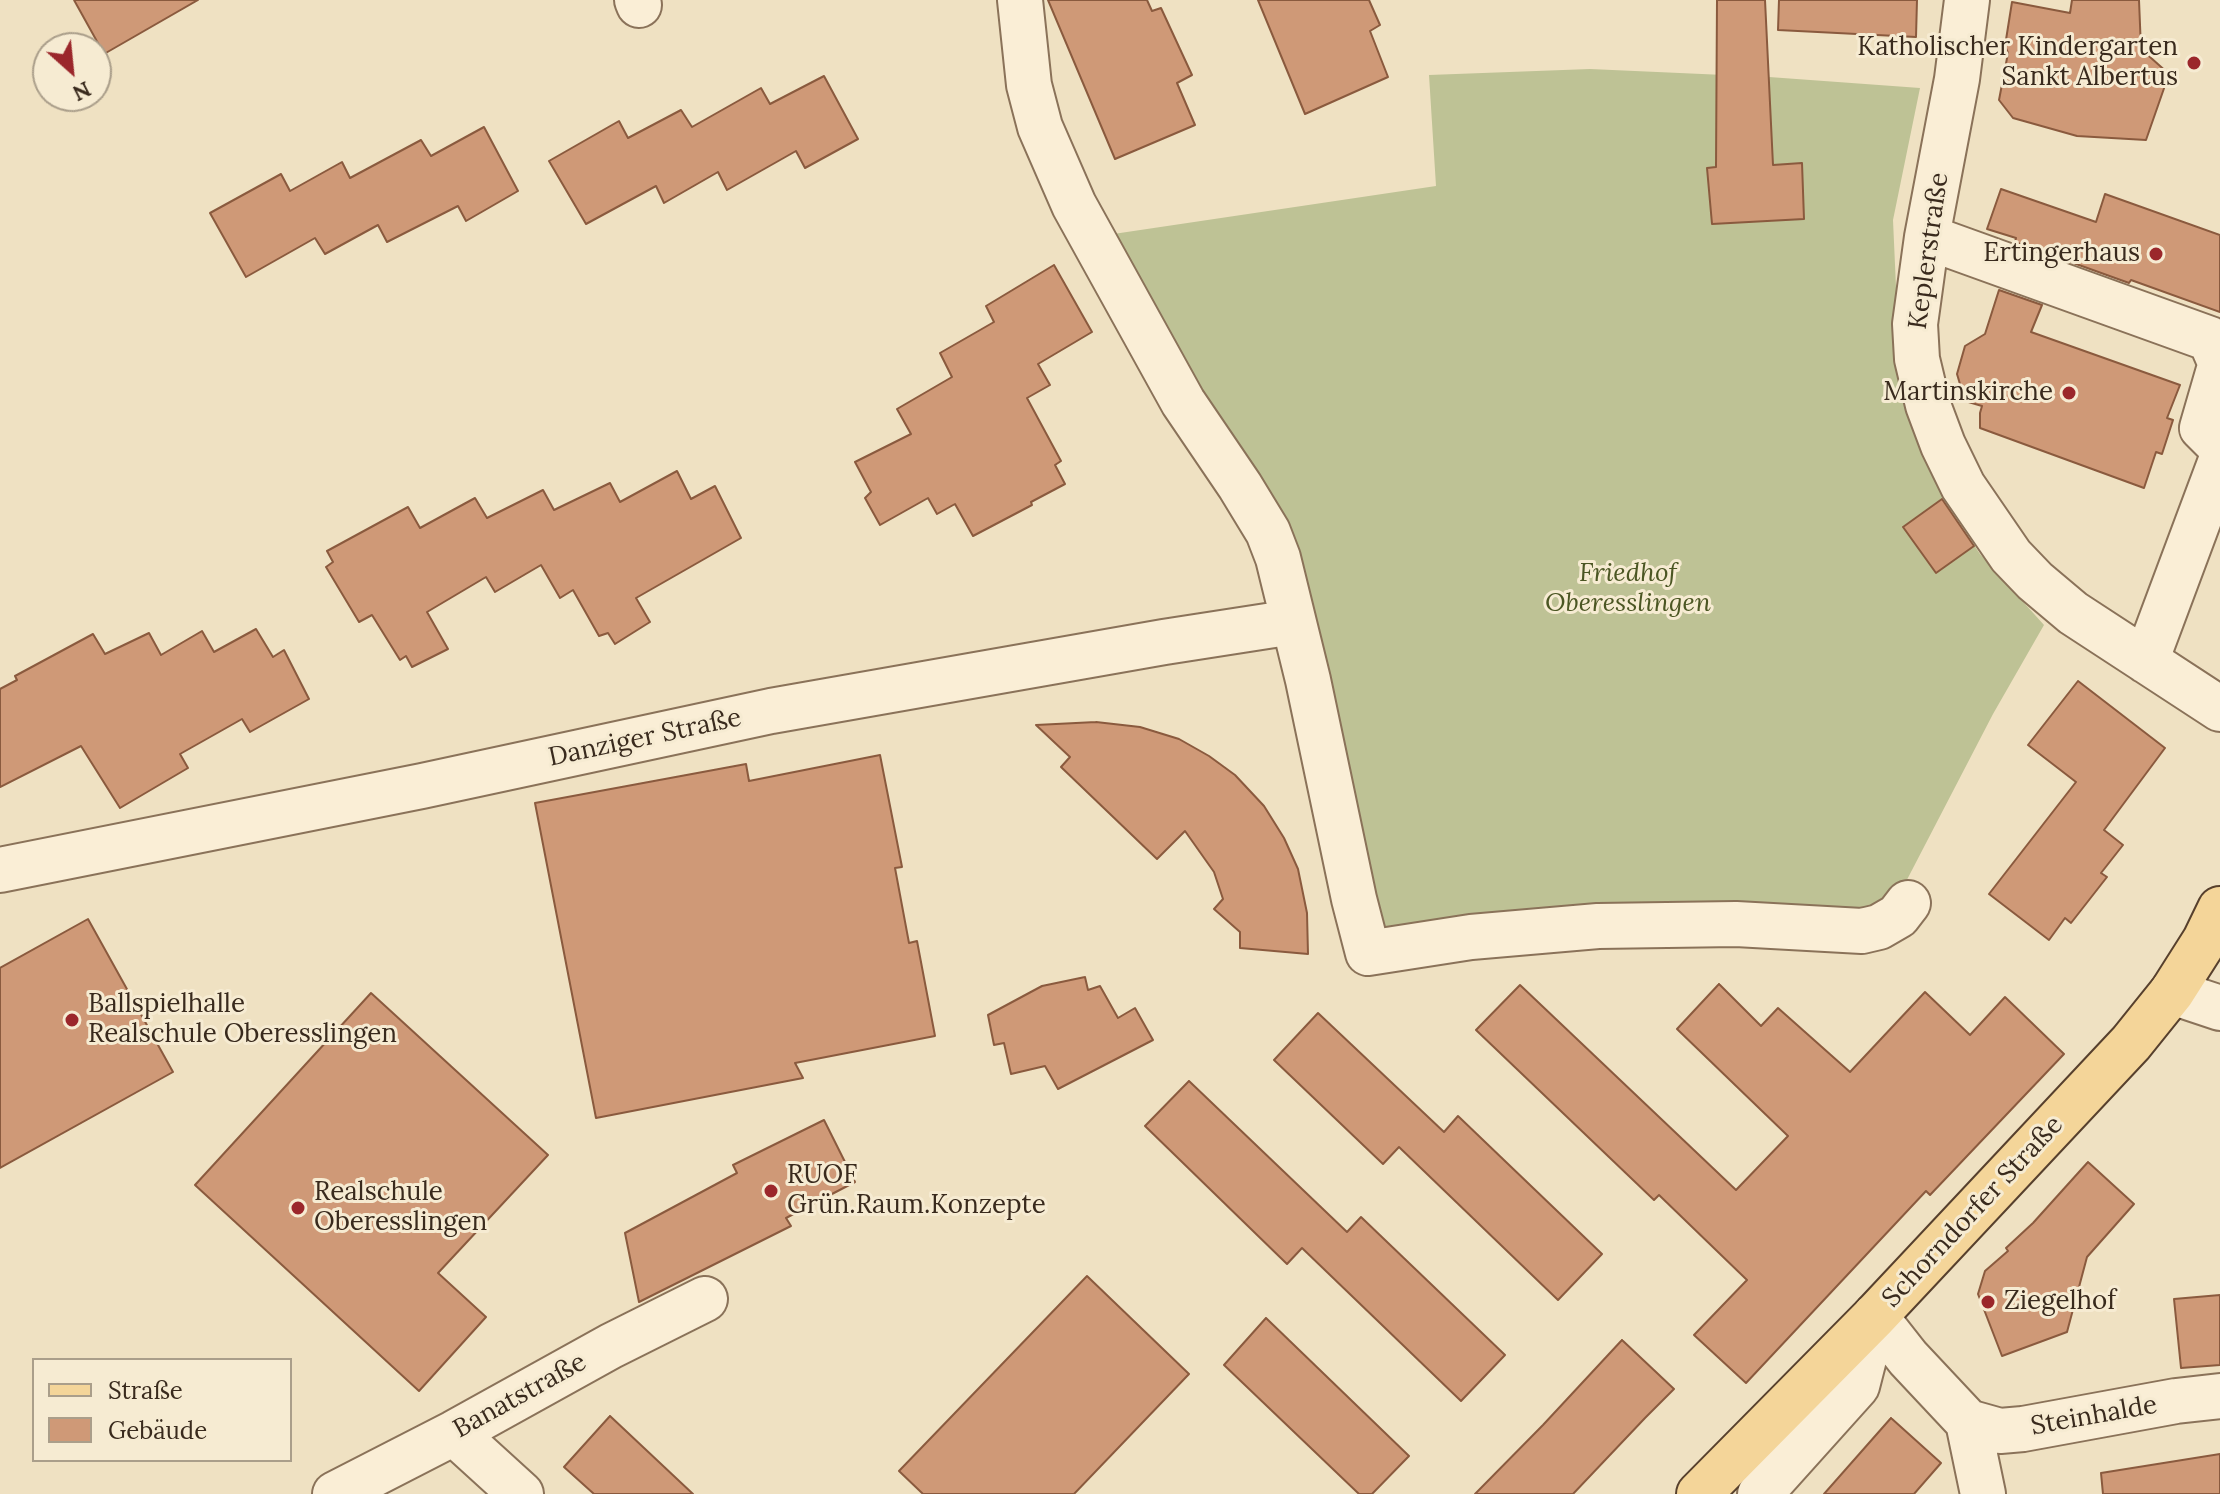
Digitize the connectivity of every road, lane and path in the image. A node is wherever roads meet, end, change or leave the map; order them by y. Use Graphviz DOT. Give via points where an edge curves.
graph roads {
  1 [pos="1020,0"];
  2 [pos="1967,0"];
  3 [pos="1927,237"];
  4 [pos="2220,364"];
  5 [pos="2220,446"];
  6 [pos="2220,463"];
  7 [pos="1293,622"];
  8 [pos="2146,661"];
  9 [pos="2220,709"];
  10 [pos="0,870"];
  11 [pos="1908,903"];
  12 [pos="2220,909"];
  13 [pos="2172,992"];
  14 [pos="2220,1008"];
  15 [pos="705,1299"];
  16 [pos="1875,1316"];
  17 [pos="2220,1396"];
  18 [pos="1968,1422"];
  19 [pos="454,1433"];
  20 [pos="335,1494"];
  21 [pos="521,1494"];
  22 [pos="1699,1494"];
  23 [pos="1760,1494"];
  24 [pos="1983,1494"];
  1 -- 7 [label="street" via="1029,85 1040,127 1074,205 1183,402 1268,532"];
  2 -- 3 [label="street, Keplerstraße"];
  3 -- 4 [label="street" via="2210,339"];
  3 -- 8 [label="street, Keplerstraße" via="1915,324 1917,359 1928,405 1963,486 2011,556 2035,581"];
  4 -- 5 [label="street" via="2202,428"];
  6 -- 8 [label="street"];
  7 -- 10 [label="street, Danziger Straße" via="771,711"];
  7 -- 11 [label="street" via="1368,953 1598,926 1736,924 1862,931 1898,916"];
  8 -- 9 [label="street, Keplerstraße"];
  12 -- 13 [label="main road, Schorndorfer Straße"];
  13 -- 14 [label="street"];
  13 -- 16 [label="main road, Schorndorfer Straße" via="2131,1043"];
  15 -- 19 [label="street, Banatstraße"];
  16 -- 18 [label="street"];
  16 -- 22 [label="main road, Schorndorfer Straße"];
  16 -- 23 [label="street" via="1857,1386"];
  17 -- 18 [label="street, Steinhalde" via="2023,1429 2000,1431"];
  18 -- 24 [label="street"];
  19 -- 20 [label="street, Banatstraße"];
  19 -- 21 [label="street"];
}
